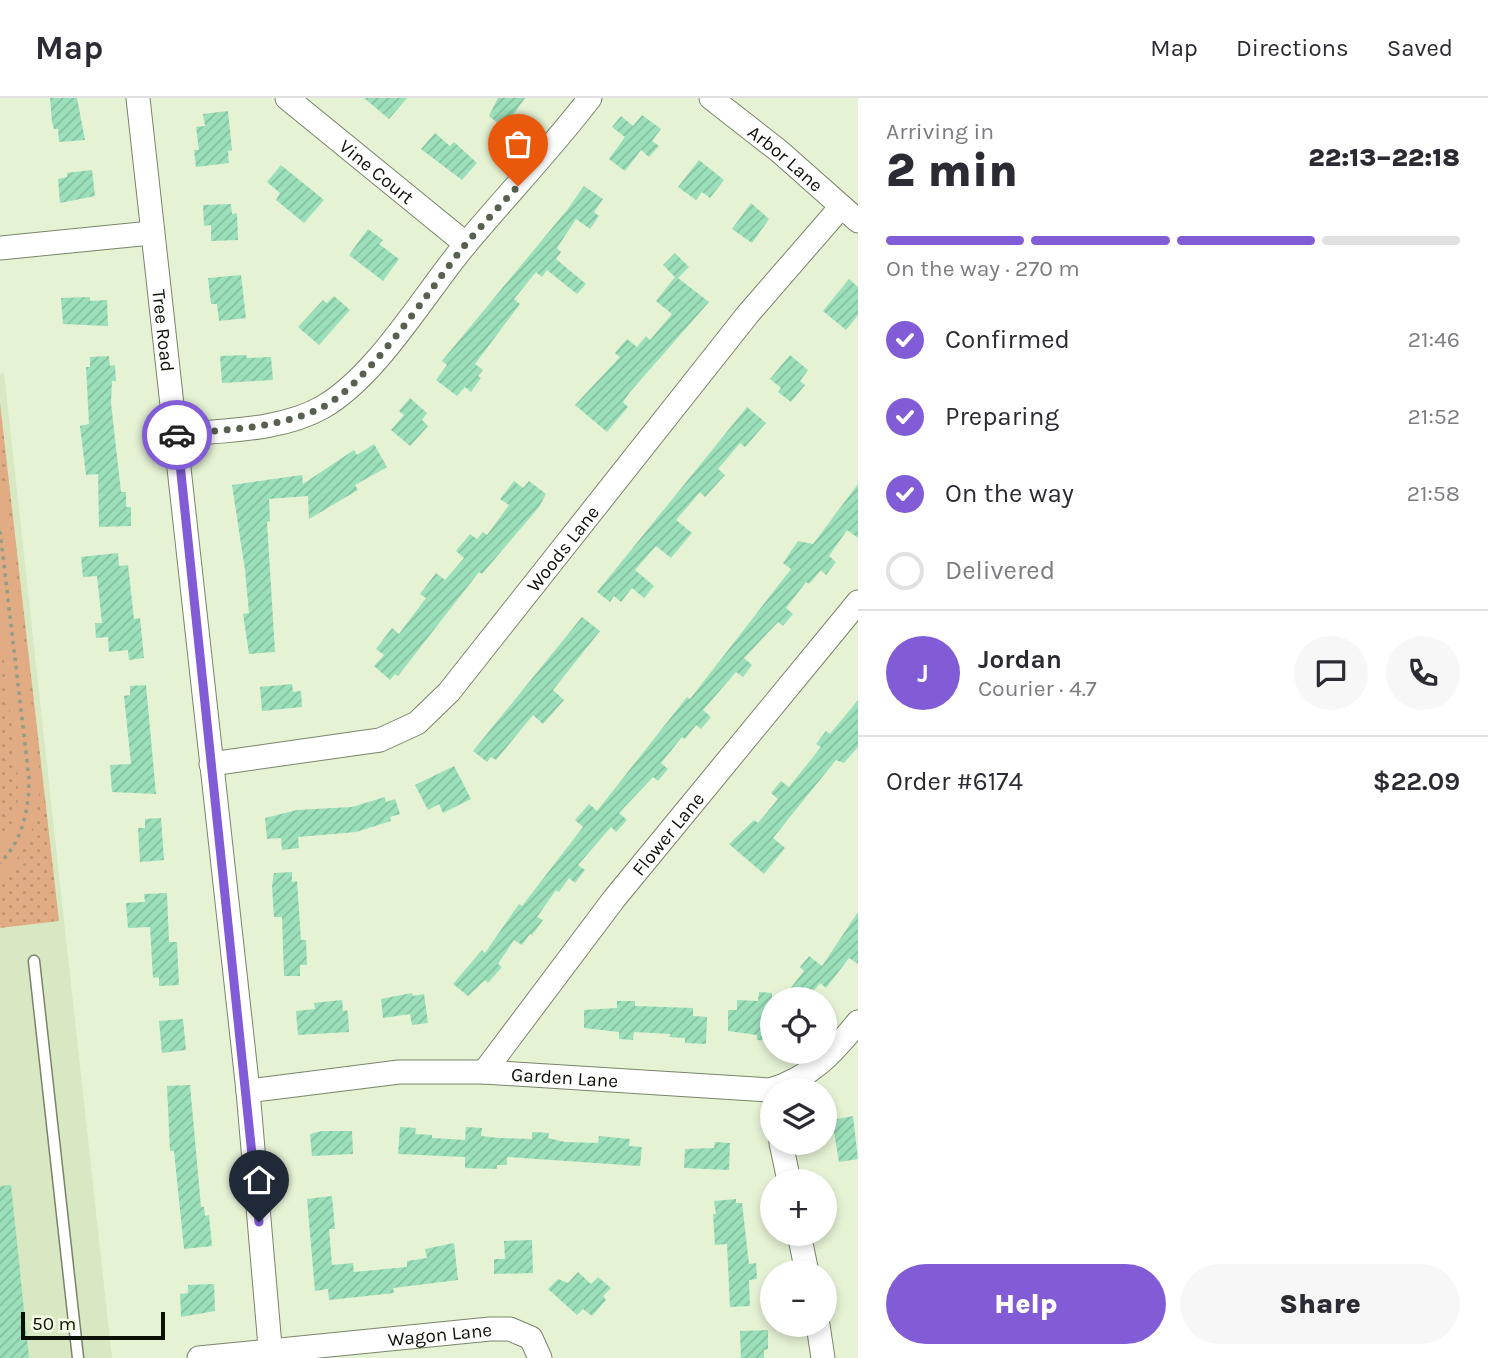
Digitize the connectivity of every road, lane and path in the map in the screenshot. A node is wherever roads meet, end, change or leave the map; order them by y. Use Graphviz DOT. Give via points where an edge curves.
graph roads {
  1 [pos="138,98"];
  2 [pos="287,98"];
  3 [pos="590,98"];
  4 [pos="711,98"];
  5 [pos="849,214"];
  6 [pos="151,233"];
  7 [pos="466,244"];
  8 [pos="0,248"];
  9 [pos="177,435"];
  10 [pos="0,531"];
  11 [pos="858,602"];
  12 [pos="211,764"];
  13 [pos="0,863"];
  14 [pos="34,961"];
  15 [pos="858,1022"];
  16 [pos="484,1072"];
  17 [pos="802,1078"];
  18 [pos="248,1091"];
  19 [pos="760,1094"];
  20 [pos="820,1337"];
  21 [pos="271,1355"];
  22 [pos="78,1358"];
  23 [pos="199,1358"];
  24 [pos="540,1358"];
  25 [pos="823,1358"];
  1 -- 6 [label="street, Tree Road"];
  2 -- 7 [label="street, Vine Court"];
  3 -- 7 [label="street"];
  4 -- 5 [label="street, Arbor Lane"];
  5 -- 12 [label="street, Woods Lane" via="748,314 449,692 417,723 380,740"];
  6 -- 8 [label="street"];
  6 -- 9 [label="street, Tree Road"];
  7 -- 9 [label="street" via="351,388 321,408 267,425"];
  9 -- 12 [label="street, Tree Road"];
  10 -- 13 [label="path" via="29,801 21,832"];
  11 -- 16 [label="street, Flower Lane" via="614,899"];
  12 -- 18 [label="street, Tree Road"];
  14 -- 22 [label="lane"];
  15 -- 17 [label="street, Garden Lane" via="829,1057"];
  16 -- 18 [label="street, Garden Lane" via="399,1072"];
  16 -- 19 [label="street, Garden Lane"];
  18 -- 21 [label="street, Tree Road"];
  20 -- 25 [label="street"];
  21 -- 23 [label="street, Wagon Lane"];
  21 -- 24 [label="street, Wagon Lane" via="510,1329 531,1338"];
}
